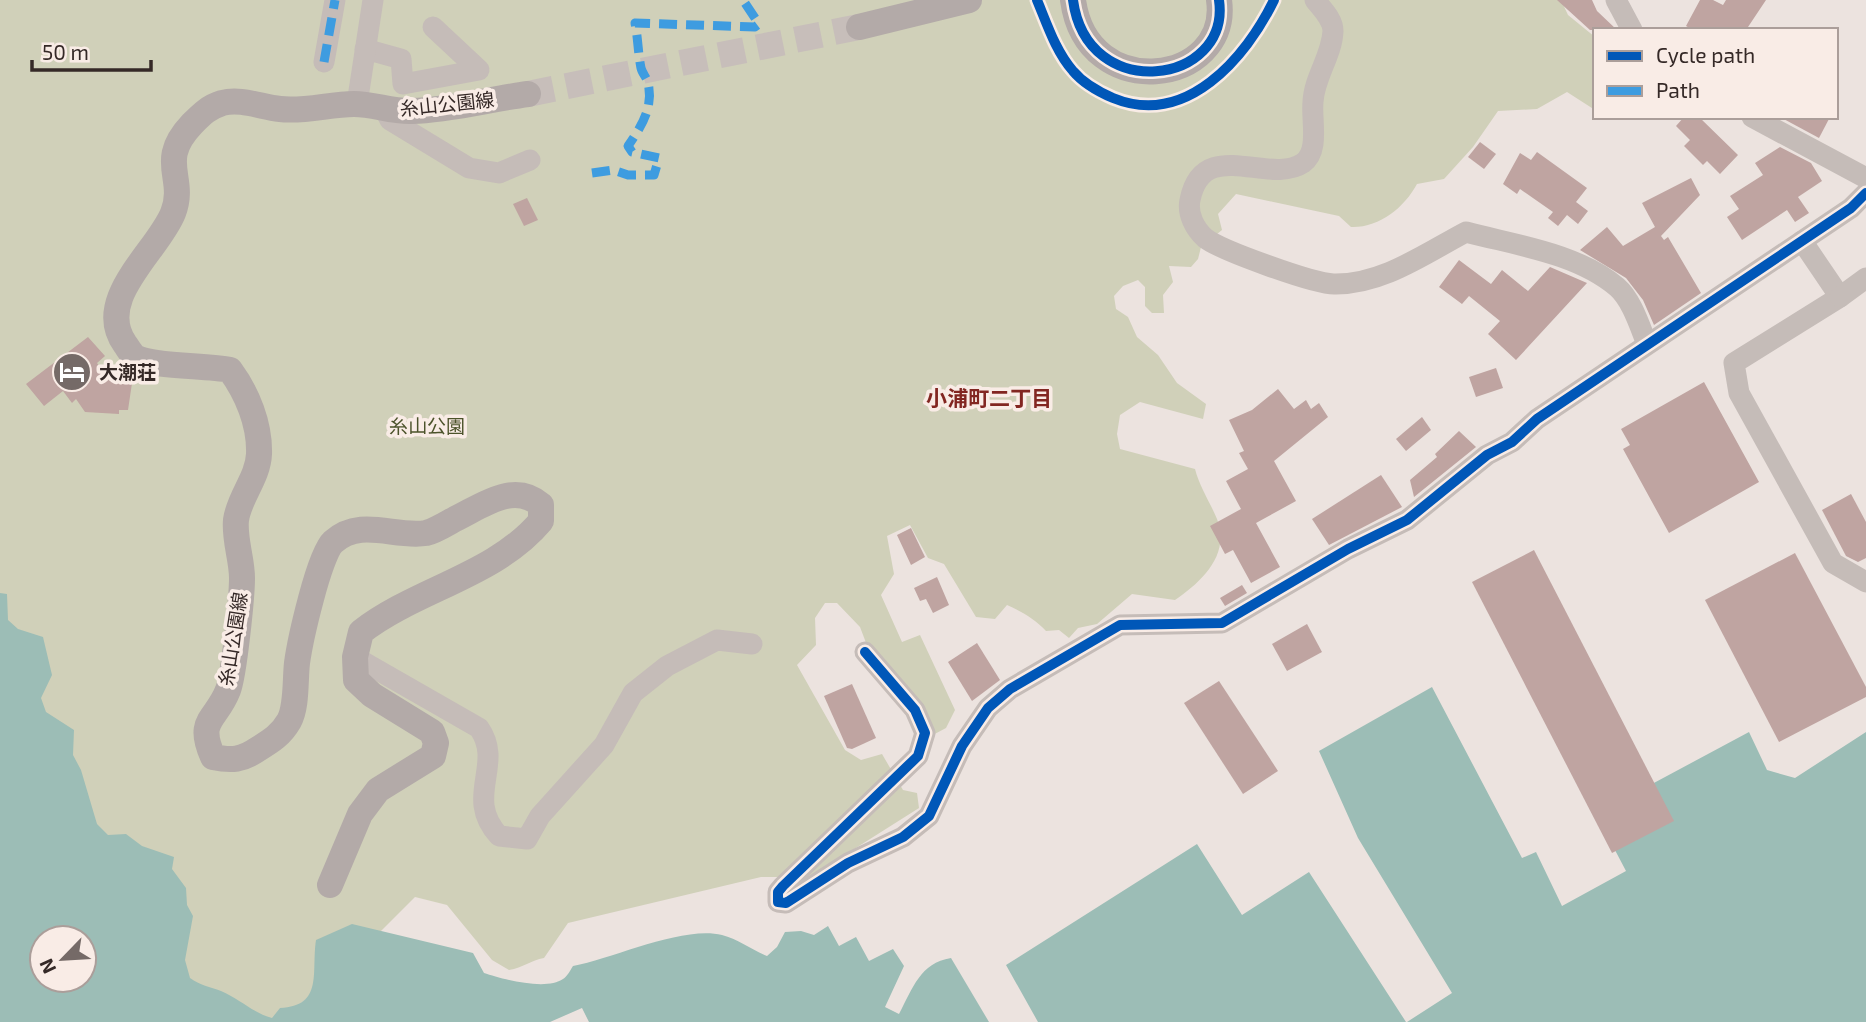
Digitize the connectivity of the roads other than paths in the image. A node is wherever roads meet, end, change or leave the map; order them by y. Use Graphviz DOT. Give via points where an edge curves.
graph roads {
  1 [pos="335,0"];
  2 [pos="373,0"];
  3 [pos="970,0"];
  4 [pos="1073,0"];
  5 [pos="1219,0"];
  6 [pos="1315,0"];
  7 [pos="1616,0"];
  8 [pos="433,27"];
  9 [pos="859,27"];
  10 [pos="1631,28"];
  11 [pos="365,49"];
  12 [pos="324,62"];
  13 [pos="528,93"];
  14 [pos="357,104"];
  15 [pos="385,110"];
  16 [pos="1756,119"];
  17 [pos="530,160"];
  18 [pos="1866,178"];
  19 [pos="1866,193"];
  20 [pos="1802,241"];
  21 [pos="1866,278"];
  22 [pos="1840,297"];
  23 [pos="1647,344"];
  24 [pos="1866,582"];
  25 [pos="752,644"];
  26 [pos="865,652"];
  27 [pos="355,657"];
  28 [pos="330,885"];
  1 -- 12 [label="street"];
  2 -- 11 [label="street"];
  3 -- 9 [label="main road"];
  4 -- 5 [label="main road" via="1083,31 1097,51 1136,73 1154,73 1174,68 1208,43 1217,25"];
  6 -- 23 [label="street" via="1333,28 1316,79 1313,148 1304,162 1290,168 1215,167 1197,181 1189,202 1192,223 1206,239 1311,280 1334,284 1415,262 1466,232 1548,253 1618,288"];
  7 -- 10 [label="street"];
  8 -- 11 [label="street" via="480,70 402,84 401,59"];
  11 -- 14 [label="street"];
  13 -- 15 [label="main road, 糸山公園線" via="413,111"];
  14 -- 15 [label="main road, 糸山公園線"];
  14 -- 27 [label="main road, 糸山公園線" via="282,110 225,102 206,109 180,137 173,153 175,209 166,231 130,277 116,324 134,356 155,363 230,370 254,417 259,454 236,517 242,578 228,689 205,727 213,757 231,761 245,757 277,737 291,719 299,650 319,569 331,544 369,527 427,533 516,493 530,495 541,505 541,521 529,535 441,590 371,624 361,632"];
  15 -- 17 [label="street" via="390,120 469,168 499,173"];
  16 -- 18 [label="street"];
  19 -- 20 [label="street"];
  20 -- 22 [label="street"];
  20 -- 23 [label="street"];
  21 -- 22 [label="street"];
  22 -- 24 [label="street" via="1734,363 1739,393 1833,562"];
  23 -- 26 [label="street" via="1487,455 1406,520 1222,623 1120,625 1010,689 988,708 962,747 929,816 903,837 848,863 786,903 778,902 783,886 918,756 925,733 915,710"];
  25 -- 27 [label="street" via="717,640 667,666 633,693 604,745 540,816 527,839 499,836 487,823 482,791 488,741 479,728"];
  27 -- 28 [label="main road" via="356,680 432,732 436,743 433,755 378,790 366,806"];
}
